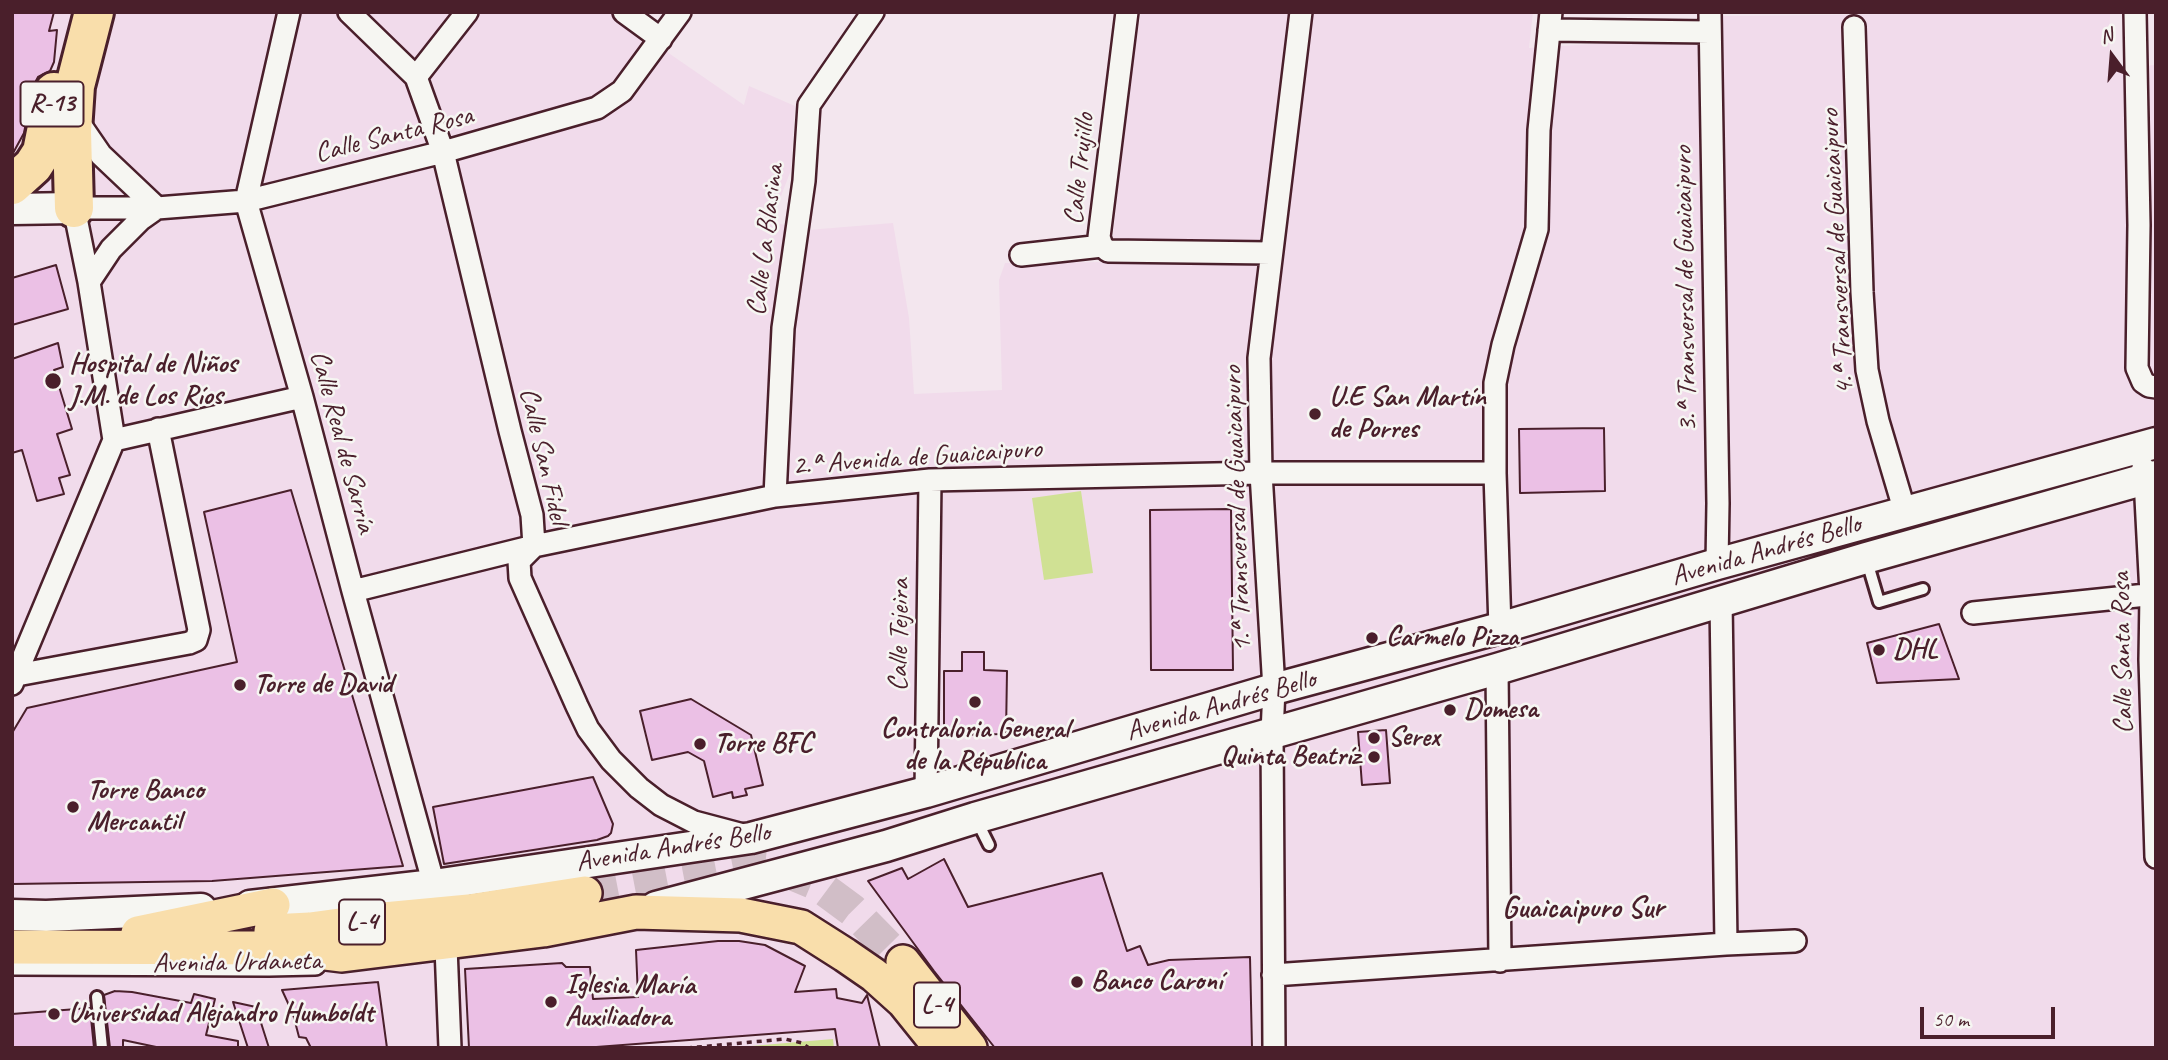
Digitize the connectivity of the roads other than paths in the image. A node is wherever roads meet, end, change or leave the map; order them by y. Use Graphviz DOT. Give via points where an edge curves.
graph roads {
  1 [pos="73,12"];
  2 [pos="94,12"];
  3 [pos="289,12"];
  4 [pos="349,12"];
  5 [pos="467,12"];
  6 [pos="624,12"];
  7 [pos="680,12"];
  8 [pos="873,12"];
  9 [pos="1127,12"];
  10 [pos="1301,12"];
  11 [pos="2135,12"];
  12 [pos="1550,21"];
  13 [pos="1710,22"];
  14 [pos="1854,27"];
  15 [pos="661,39"];
  16 [pos="416,77"];
  17 [pos="73,114"];
  18 [pos="443,152"];
  19 [pos="12,185"];
  20 [pos="246,201"];
  21 [pos="74,208"];
  22 [pos="157,208"];
  23 [pos="12,209"];
  24 [pos="1102,246"];
  25 [pos="1271,253"];
  26 [pos="1021,255"];
  27 [pos="89,282"];
  28 [pos="2156,387"];
  29 [pos="302,397"];
  30 [pos="158,429"];
  31 [pos="114,440"];
  32 [pos="2148,445"];
  33 [pos="1261,473"];
  34 [pos="1495,473"];
  35 [pos="2151,478"];
  36 [pos="930,480"];
  37 [pos="775,496"];
  38 [pos="1905,512"];
  39 [pos="534,546"];
  40 [pos="1866,558"];
  41 [pos="1717,564"];
  42 [pos="1923,589"];
  43 [pos="353,591"];
  44 [pos="2153,594"];
  45 [pos="1721,601"];
  46 [pos="1973,613"];
  47 [pos="1500,628"];
  48 [pos="1497,669"];
  49 [pos="15,680"];
  50 [pos="1274,689"];
  51 [pos="1272,733"];
  52 [pos="926,792"];
  53 [pos="751,838"];
  54 [pos="2156,857"];
  55 [pos="434,885"];
  56 [pos="585,893"];
  57 [pos="272,905"];
  58 [pos="636,912"];
  59 [pos="12,915"];
  60 [pos="543,930"];
  61 [pos="138,933"];
  62 [pos="12,936"];
  63 [pos="1795,942"];
  64 [pos="1726,944"];
  65 [pos="12,947"];
  66 [pos="446,947"];
  67 [pos="1500,961"];
  68 [pos="903,962"];
  69 [pos="12,964"];
  70 [pos="1273,975"];
  71 [pos="97,997"];
  72 [pos="102,1048"];
  73 [pos="450,1048"];
  74 [pos="941,1048"];
  75 [pos="971,1048"];
  76 [pos="1274,1048"];
  1 -- 19 [label="highway, R-13" via="42,152"];
  2 -- 17 [label="highway, R-13" via="75,86"];
  3 -- 20 [label="street, Calle Real de Sarría"];
  4 -- 16 [label="street, Calle San Fidel"];
  5 -- 16 [label="street"];
  6 -- 15 [label="street"];
  7 -- 15 [label="street, Calle Santa Rosa"];
  8 -- 37 [label="street, Calle La Blasina" via="809,105 804,181 783,328"];
  9 -- 24 [label="street, Calle Trujillo"];
  10 -- 25 [label="street, 1.ª Transversal de Guaicaipuro"];
  11 -- 28 [label="street" via="2137,368 2143,382"];
  12 -- 13 [label="street"];
  12 -- 34 [label="street" via="1540,118 1537,229 1495,383"];
  13 -- 41 [label="street, 3.ª Transversal de Guaicaipuro"];
  14 -- 38 [label="street, 4.ª Transversal de Guaicaipuro" via="1867,370"];
  15 -- 18 [label="street, Calle Santa Rosa" via="622,91 597,108"];
  16 -- 18 [label="street, Calle San Fidel"];
  17 -- 21 [label="highway, R-13"];
  17 -- 22 [label="street" via="101,155"];
  18 -- 20 [label="street, Calle Santa Rosa"];
  18 -- 39 [label="street, Calle San Fidel" via="532,515"];
  20 -- 22 [label="street, Calle Santa Rosa"];
  20 -- 29 [label="street, Calle Real de Sarría"];
  21 -- 22 [label="street, Calle Santa Rosa"];
  21 -- 23 [label="street"];
  21 -- 27 [label="street"];
  22 -- 27 [label="street" via="118,241"];
  24 -- 25 [label="street, Calle Trujillo" via="1108,251"];
  24 -- 26 [label="street"];
  25 -- 33 [label="street, 1.ª Transversal de Guaicaipuro" via="1259,358"];
  27 -- 31 [label="street"];
  29 -- 30 [label="street"];
  29 -- 43 [label="street, Calle Real de Sarría"];
  30 -- 31 [label="street"];
  30 -- 49 [label="street" via="199,630 196,640"];
  31 -- 49 [label="street"];
  32 -- 35 [label="street, Calle Santa Rosa"];
  32 -- 38 [label="street, Avenida Andrés Bello"];
  33 -- 34 [label="street, 2.ª Avenida de Guaicaipuro"];
  33 -- 36 [label="street, 2.ª Avenida de Guaicaipuro"];
  33 -- 50 [label="street, 1.ª Transversal de Guaicaipuro"];
  34 -- 47 [label="street"];
  35 -- 40 [label="street, Avenida Andrés Bello"];
  35 -- 44 [label="street, Calle Santa Rosa"];
  36 -- 37 [label="street, 2.ª Avenida de Guaicaipuro"];
  36 -- 52 [label="street, Calle Tejeira"];
  37 -- 39 [label="street, 2.ª Avenida de Guaicaipuro"];
  38 -- 41 [label="street, Avenida Andrés Bello"];
  39 -- 43 [label="street, 2.ª Avenida de Guaicaipuro"];
  39 -- 53 [label="street, Calle San Fidel" via="519,561 520,578 577,706 604,750 661,805 694,822"];
  40 -- 42 [label="lane" via="1879,602"];
  40 -- 45 [label="street, Avenida Andrés Bello"];
  41 -- 47 [label="street, Avenida Andrés Bello"];
  43 -- 55 [label="street, Calle Real de Sarría"];
  44 -- 46 [label="street"];
  44 -- 54 [label="street, Calle Santa Rosa" via="2150,660"];
  45 -- 48 [label="street, Avenida Andrés Bello"];
  45 -- 64 [label="street"];
  47 -- 50 [label="street, Avenida Andrés Bello"];
  48 -- 51 [label="street, Avenida Andrés Bello"];
  48 -- 67 [label="street"];
  50 -- 51 [label="street, 1.ª Transversal de Guaicaipuro"];
  50 -- 52 [label="street, Avenida Andrés Bello"];
  51 -- 58 [label="street, Avenida Andrés Bello" via="982,832 886,846"];
  51 -- 70 [label="street, 1.ª Transversal de Guaicaipuro"];
  52 -- 53 [label="street, Avenida Andrés Bello"];
  53 -- 55 [label="street, Avenida Andrés Bello"];
  55 -- 57 [label="street, Avenida Andrés Bello"];
  56 -- 61 [label="main road, L-4" via="310,929"];
  57 -- 59 [label="street, Avenida Urdaneta"];
  57 -- 61 [label="main road, L-4"];
  58 -- 60 [label="main road, Avenida Andrés Bello / L-4"];
  58 -- 74 [label="main road, L-4" via="740,915 802,927 874,975 904,1002"];
  60 -- 65 [label="main road, Avenida Andrés Bello / L-4" via="342,956 285,948"];
  60 -- 66 [label="street, Avenida Urdaneta / L-4"];
  61 -- 62 [label="main road, L-4"];
  63 -- 64 [label="street"];
  64 -- 67 [label="street"];
  66 -- 69 [label="street, Avenida Urdaneta / L-4" via="320,964"];
  66 -- 73 [label="street"];
  67 -- 70 [label="street"];
  68 -- 75 [label="main road, L-4"];
  70 -- 76 [label="street, 1.ª Transversal de Guaicaipuro"];
  71 -- 72 [label="lane"];
}
